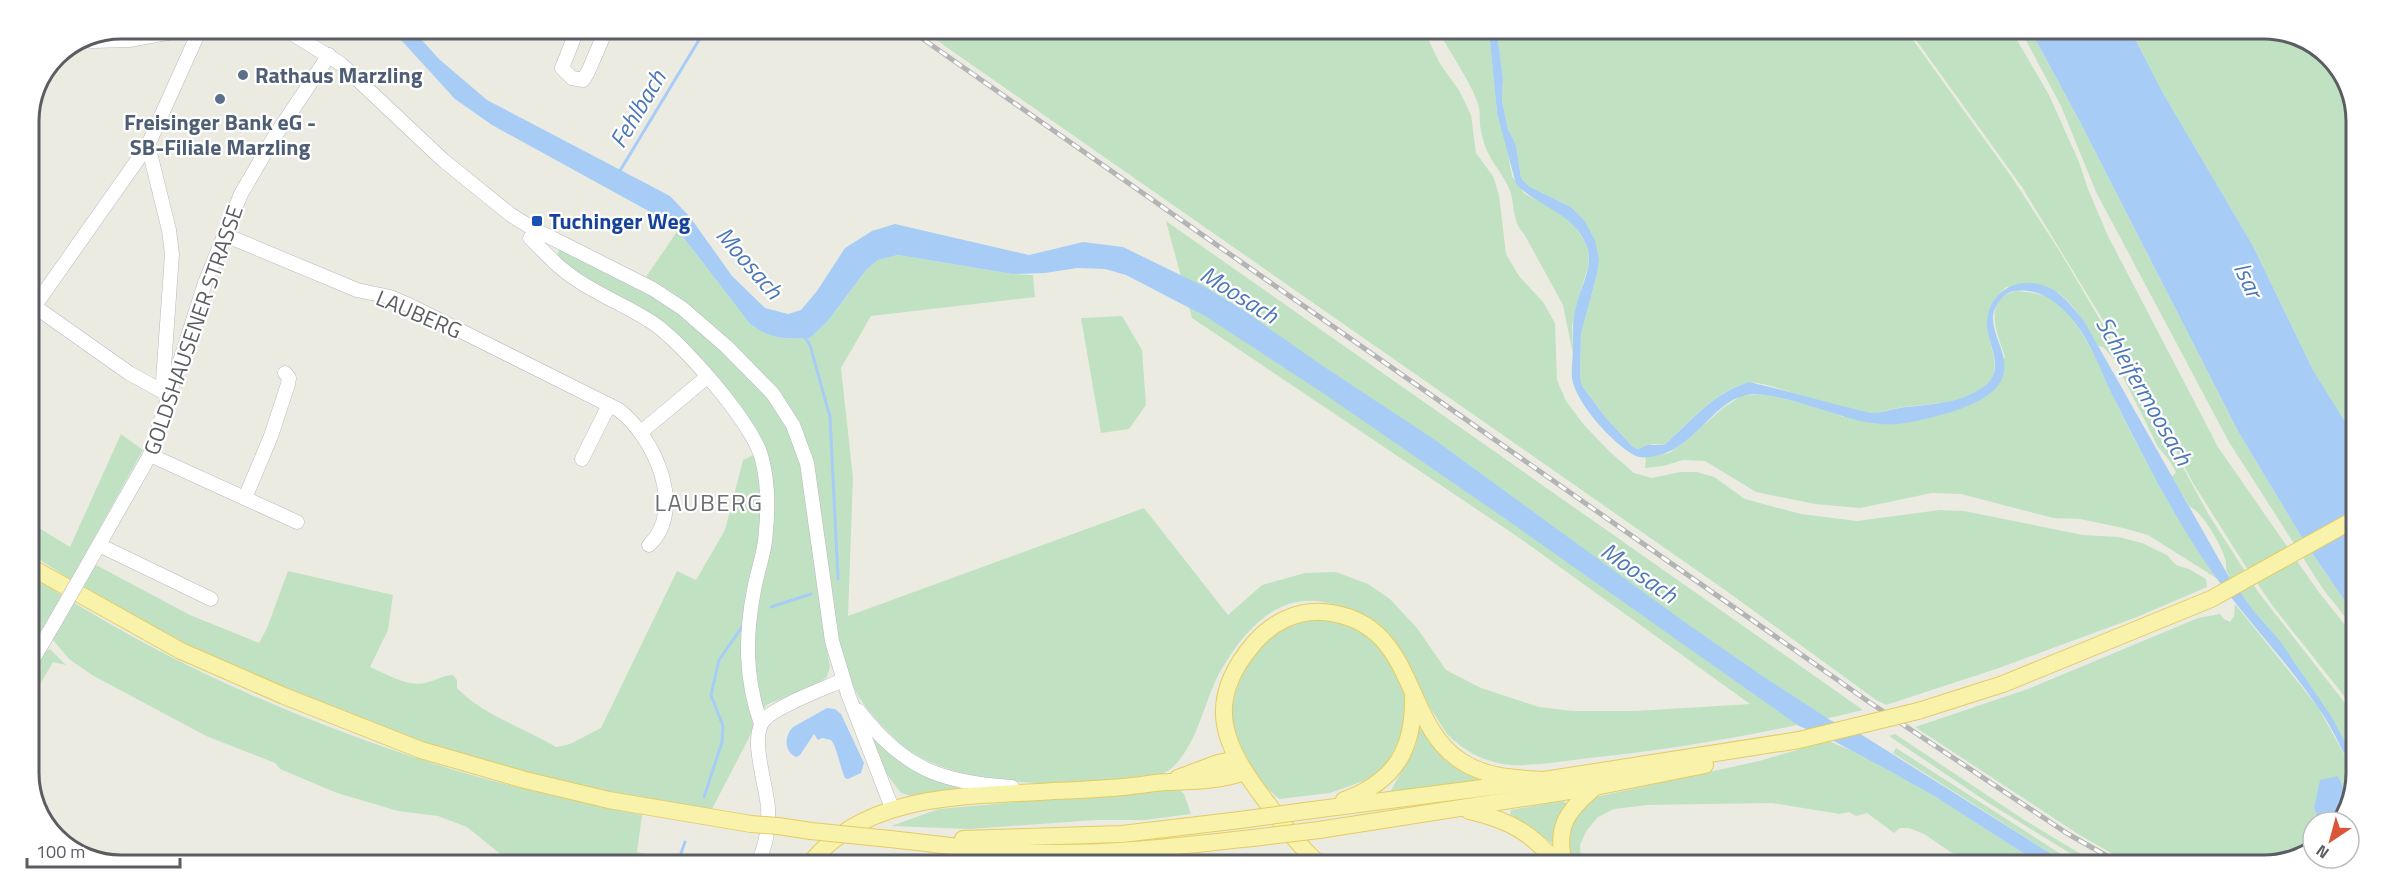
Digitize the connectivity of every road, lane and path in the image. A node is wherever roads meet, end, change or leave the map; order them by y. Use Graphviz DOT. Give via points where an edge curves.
graph roads {
  1 [pos="134,39"];
  2 [pos="196,39"];
  3 [pos="302,39"];
  4 [pos="573,39"];
  5 [pos="602,39"];
  6 [pos="109,41"];
  7 [pos="329,55"];
  8 [pos="148,145"];
  9 [pos="225,235"];
  10 [pos="530,238"];
  11 [pos="39,300"];
  12 [pos="39,315"];
  13 [pos="285,373"];
  14 [pos="707,377"];
  15 [pos="169,395"];
  16 [pos="609,405"];
  17 [pos="641,432"];
  18 [pos="150,455"];
  19 [pos="582,459"];
  20 [pos="245,498"];
  21 [pos="297,522"];
  22 [pos="2346,524"];
  23 [pos="99,544"];
  24 [pos="649,545"];
  25 [pos="39,572"];
  26 [pos="211,599"];
  27 [pos="39,650"];
  28 [pos="843,680"];
  29 [pos="848,694"];
  30 [pos="1413,696"];
  31 [pos="761,724"];
  32 [pos="1225,730"];
  33 [pos="1798,740"];
  34 [pos="1241,766"];
  35 [pos="1204,768"];
  36 [pos="1544,780"];
  37 [pos="1167,782"];
  38 [pos="1595,787"];
  39 [pos="1039,792"];
  40 [pos="892,808"];
  41 [pos="1326,808"];
  42 [pos="1459,809"];
  43 [pos="885,838"];
  44 [pos="1042,853"];
  45 [pos="760,855"];
  46 [pos="818,855"];
  47 [pos="1022,855"];
  48 [pos="1310,855"];
  49 [pos="1550,855"];
  50 [pos="1562,855"];
  1 -- 6 [label="street"];
  2 -- 8 [label="street"];
  3 -- 7 [label="street"];
  4 -- 5 [label="street" via="562,68 572,78 583,80"];
  7 -- 9 [label="street, GOLDSHAUSENER STRASSE" via="262,156"];
  7 -- 28 [label="street" via="365,84 443,160 508,213 653,288 682,308 759,379 784,409 809,473 829,626"];
  8 -- 11 [label="street"];
  8 -- 15 [label="street" via="172,254 163,381"];
  9 -- 15 [label="street, GOLDSHAUSENER STRASSE" via="205,283"];
  9 -- 16 [label="street, LAUBERG" via="357,290 390,297"];
  10 -- 14 [label="street" via="569,275 654,324"];
  12 -- 15 [label="street"];
  13 -- 20 [label="street" via="288,384"];
  14 -- 17 [label="street"];
  14 -- 31 [label="street" via="741,417 762,457 765,476 768,509 748,638 749,683"];
  15 -- 18 [label="street, GOLDSHAUSENER STRASSE"];
  16 -- 17 [label="street, LAUBERG"];
  16 -- 19 [label="street"];
  17 -- 24 [label="street, LAUBERG" via="658,465 666,498 661,527"];
  18 -- 20 [label="street"];
  18 -- 23 [label="street, GOLDSHAUSENER STRASSE"];
  20 -- 21 [label="street"];
  22 -- 33 [label="main road, bridge" via="2211,599 2003,684 1918,711"];
  23 -- 26 [label="street"];
  23 -- 27 [label="street, GOLDSHAUSENER STRASSE, bridge"];
  25 -- 43 [label="main road, bridge" via="181,651 421,750 609,800 751,824"];
  28 -- 29 [label="street"];
  28 -- 31 [label="street" via="775,712"];
  29 -- 39 [label="street" via="876,731 916,765 960,782"];
  29 -- 40 [label="street"];
  30 -- 32 [label="main road" via="1396,656 1368,628 1335,614 1300,614 1268,630 1238,664 1226,698"];
  30 -- 36 [label="main road" via="1437,739 1459,760 1501,778"];
  30 -- 41 [label="main road" via="1410,737 1394,768 1368,790"];
  31 -- 45 [label="street" via="758,741 768,815"];
  32 -- 34 [label="main road"];
  32 -- 35 [label="main road" via="1222,742"];
  33 -- 36 [label="main road"];
  33 -- 38 [label="main road" via="1696,767"];
  34 -- 35 [label="main road"];
  34 -- 37 [label="main road" via="1213,780"];
  34 -- 48 [label="main road"];
  35 -- 37 [label="main road"];
  36 -- 41 [label="main road"];
  37 -- 39 [label="main road"];
  38 -- 42 [label="main road"];
  38 -- 50 [label="main road" via="1567,816 1561,833"];
  39 -- 40 [label="main road"];
  40 -- 46 [label="main road" via="836,837"];
  41 -- 43 [label="main road, bridge" via="1122,834"];
  42 -- 44 [label="main road, bridge" via="1149,850"];
  42 -- 49 [label="main road" via="1514,825"];
  43 -- 44 [label="main road" via="965,849"];
  44 -- 47 [label="main road"];
}
